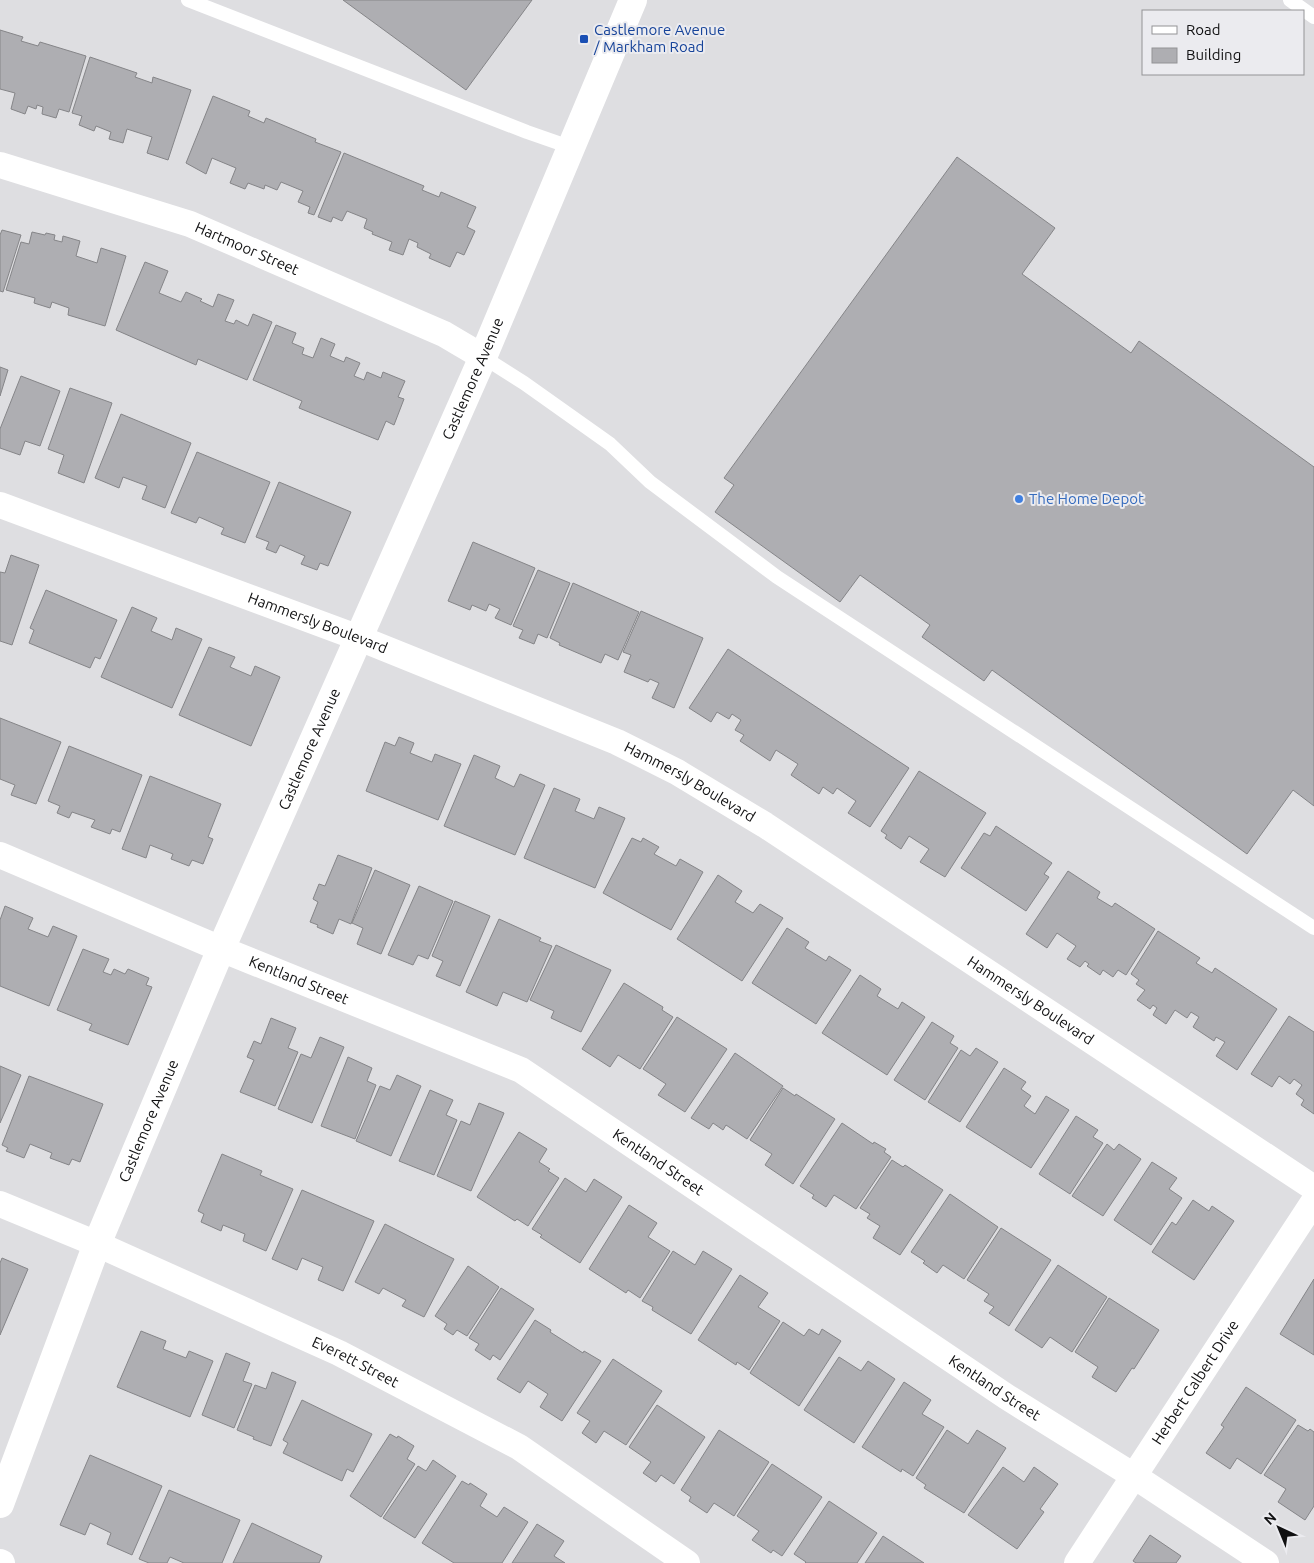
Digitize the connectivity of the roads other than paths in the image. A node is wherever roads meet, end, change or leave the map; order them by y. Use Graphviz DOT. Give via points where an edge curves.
graph roads {
  1 [pos="188,0"];
  2 [pos="633,0"];
  3 [pos="1290,0"];
  4 [pos="1314,17"];
  5 [pos="570,147"];
  6 [pos="0,165"];
  7 [pos="483,357"];
  8 [pos="0,505"];
  9 [pos="359,638"];
  10 [pos="0,855"];
  11 [pos="1314,928"];
  12 [pos="221,949"];
  13 [pos="1314,1188"];
  14 [pos="1314,1201"];
  15 [pos="0,1204"];
  16 [pos="97,1244"];
  17 [pos="1134,1476"];
  18 [pos="0,1504"];
  19 [pos="687,1563"];
  20 [pos="1077,1563"];
  21 [pos="1266,1563"];
  1 -- 5 [label="lane"];
  2 -- 5 [label="street, Castlemore Avenue"];
  3 -- 4 [label="lane"];
  5 -- 7 [label="street, Castlemore Avenue"];
  6 -- 7 [label="street, Hartmoor Street" via="190,224 444,334"];
  7 -- 9 [label="street, Castlemore Avenue"];
  7 -- 11 [label="lane" via="610,444 650,482 776,577"];
  8 -- 9 [label="street, Hammersly Boulevard"];
  9 -- 12 [label="street, Castlemore Avenue"];
  9 -- 13 [label="street, Hammersly Boulevard" via="617,742 677,772 765,825"];
  10 -- 12 [label="street, Kentland Street"];
  12 -- 16 [label="street, Castlemore Avenue"];
  12 -- 17 [label="street, Kentland Street" via="521,1070 1007,1397"];
  14 -- 17 [label="street, Herbert Calbert Drive"];
  15 -- 16 [label="street, Everett Street"];
  16 -- 18 [label="street, Castlemore Avenue"];
  16 -- 19 [label="street, Everett Street" via="338,1353 519,1447"];
  17 -- 20 [label="street, Herbert Calbert Drive"];
  17 -- 21 [label="street, Kentland Street"];
}
